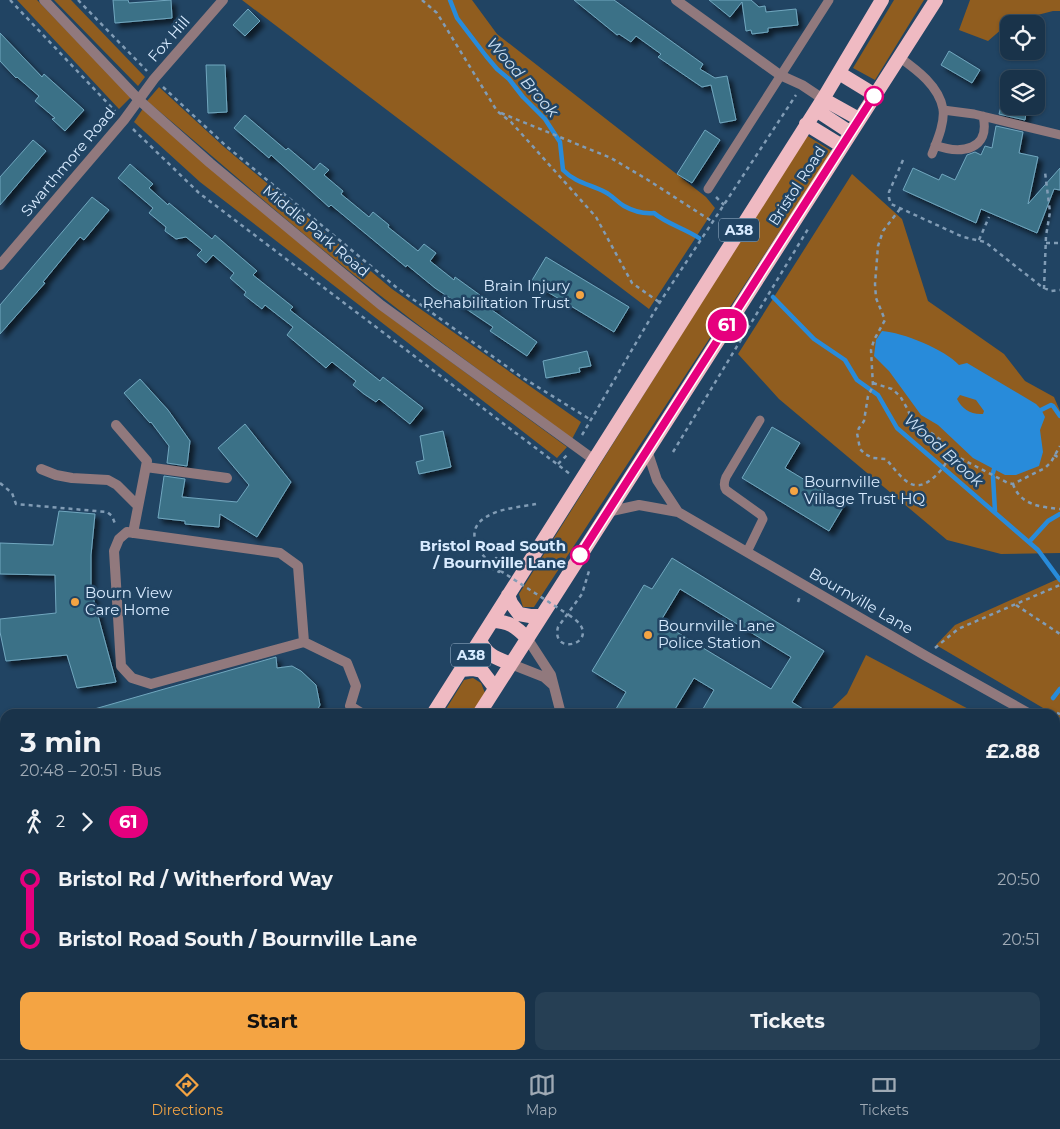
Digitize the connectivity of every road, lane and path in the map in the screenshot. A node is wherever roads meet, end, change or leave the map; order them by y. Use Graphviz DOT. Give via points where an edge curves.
graph roads {
  1 [pos="10,0"];
  2 [pos="44,0"];
  3 [pos="78,0"];
  4 [pos="223,0"];
  5 [pos="422,0"];
  6 [pos="676,0"];
  7 [pos="829,0"];
  8 [pos="882,0"];
  9 [pos="936,0"];
  10 [pos="899,57"];
  11 [pos="839,72"];
  12 [pos="780,74"];
  13 [pos="154,78"];
  14 [pos="802,85"];
  15 [pos="875,95"];
  16 [pos="139,100"];
  17 [pos="819,105"];
  18 [pos="943,110"];
  19 [pos="497,111"];
  20 [pos="983,116"];
  21 [pos="859,119"];
  22 [pos="124,120"];
  23 [pos="806,124"];
  24 [pos="851,133"];
  25 [pos="1060,135"];
  26 [pos="842,146"];
  27 [pos="903,160"];
  28 [pos="1045,172"];
  29 [pos="708,188"];
  30 [pos="900,209"];
  31 [pos="990,217"];
  32 [pos="713,222"];
  33 [pos="979,240"];
  34 [pos="1046,243"];
  35 [pos="1060,243"];
  36 [pos="0,265"];
  37 [pos="1044,289"];
  38 [pos="1060,290"];
  39 [pos="660,302"];
  40 [pos="873,385"];
  41 [pos="760,420"];
  42 [pos="116,424"];
  43 [pos="1060,446"];
  44 [pos="647,450"];
  45 [pos="952,454"];
  46 [pos="1054,455"];
  47 [pos="1060,458"];
  48 [pos="593,459"];
  49 [pos="146,467"];
  50 [pos="41,469"];
  51 [pos="226,478"];
  52 [pos="579,481"];
  53 [pos="0,482"];
  54 [pos="1013,484"];
  55 [pos="536,504"];
  56 [pos="138,506"];
  57 [pos="1060,509"];
  58 [pos="607,512"];
  59 [pos="678,512"];
  60 [pos="133,533"];
  61 [pos="121,538"];
  62 [pos="747,552"];
  63 [pos="493,567"];
  64 [pos="590,568"];
  65 [pos="1060,585"];
  66 [pos="508,595"];
  67 [pos="1016,605"];
  68 [pos="541,616"];
  69 [pos="492,621"];
  70 [pos="1060,634"];
  71 [pos="527,638"];
  72 [pos="480,640"];
  73 [pos="304,642"];
  74 [pos="926,656"];
  75 [pos="511,664"];
  76 [pos="462,670"];
  77 [pos="553,685"];
  78 [pos="495,688"];
  79 [pos="355,709"];
  80 [pos="436,709"];
  81 [pos="482,709"];
  82 [pos="560,709"];
  83 [pos="1021,709"];
  1 -- 22 [label="path"];
  2 -- 16 [label="street, Middle Park Road"];
  3 -- 13 [label="path"];
  4 -- 13 [label="street, Fox Hill"];
  5 -- 19 [label="path" via="437,13"];
  6 -- 12 [label="street"];
  7 -- 12 [label="lane"];
  8 -- 11 [label="highway, Bristol Road / A38"];
  9 -- 10 [label="highway, Bristol Road / A38"];
  10 -- 15 [label="highway, Bristol Road / A38"];
  10 -- 18 [label="lane" via="930,84"];
  11 -- 15 [label="highway"];
  11 -- 17 [label="highway, Bristol Road / A38"];
  12 -- 14 [label="street"];
  12 -- 29 [label="lane"];
  13 -- 16 [label="street, Fox Hill"];
  13 -- 39 [label="path" via="225,145 396,287 520,376 591,420"];
  14 -- 17 [label="street"];
  14 -- 32 [label="path"];
  15 -- 21 [label="highway, Bristol Road / A38"];
  16 -- 22 [label="street, Swarthmore Road"];
  16 -- 48 [label="street, Middle Park Road" via="381,305"];
  17 -- 21 [label="highway"];
  17 -- 23 [label="highway, Bristol Road / A38"];
  17 -- 24 [label="highway"];
  18 -- 20 [label="lane"];
  18 -- 20 [label="lane" via="933,150 973,148 984,136"];
  19 -- 32 [label="path" via="611,158"];
  19 -- 39 [label="path" via="511,122 596,217 632,283"];
  20 -- 25 [label="lane"];
  21 -- 24 [label="highway, Bristol Road / A38"];
  22 -- 36 [label="street, Swarthmore Road"];
  22 -- 52 [label="path" via="199,193"];
  23 -- 26 [label="highway"];
  23 -- 48 [label="highway, Bristol Road / A38"];
  24 -- 26 [label="highway, Bristol Road / A38"];
  26 -- 44 [label="highway, Bristol Road / A38"];
  27 -- 30 [label="path" via="888,198"];
  28 -- 34 [label="path" via="1050,205"];
  30 -- 33 [label="path" via="963,237"];
  30 -- 40 [label="path" via="883,231 878,246 876,298 885,320 871,350"];
  31 -- 33 [label="path"];
  32 -- 39 [label="path"];
  33 -- 37 [label="path"];
  34 -- 35 [label="path"];
  34 -- 37 [label="path"];
  37 -- 38 [label="path"];
  40 -- 45 [label="path" via="892,390 900,396 911,418 945,443"];
  40 -- 45 [label="path" via="858,433 860,449 865,454 886,459 908,484 915,486 923,484 942,469"];
  41 -- 62 [label="lane" via="724,483 726,490 762,515"];
  42 -- 49 [label="street" via="147,461"];
  43 -- 46 [label="path"];
  44 -- 58 [label="highway, Bristol Road / A38"];
  44 -- 59 [label="street, Bournville Lane" via="657,480"];
  45 -- 54 [label="path"];
  46 -- 47 [label="path"];
  46 -- 54 [label="path" via="1045,468"];
  48 -- 52 [label="highway, A38"];
  49 -- 51 [label="street"];
  49 -- 56 [label="street"];
  50 -- 56 [label="street" via="72,478 108,480"];
  52 -- 66 [label="highway, A38"];
  53 -- 61 [label="path" via="12,493 16,504 107,512 112,516"];
  54 -- 57 [label="path" via="1017,492 1034,506"];
  55 -- 63 [label="path, bridge" via="501,511 486,517 476,527 474,542"];
  56 -- 60 [label="street"];
  58 -- 59 [label="street, Bournville Lane" via="639,506"];
  58 -- 68 [label="highway, A38"];
  59 -- 62 [label="street, Bournville Lane"];
  60 -- 61 [label="street" via="127,532"];
  60 -- 73 [label="street" via="280,553 298,566"];
  61 -- 73 [label="street" via="114,551 122,666 132,678 151,684"];
  62 -- 74 [label="street, Bournville Lane"];
  63 -- 63 [label="path" via="496,558 502,562 499,572"];
  63 -- 64 [label="path, bridge" via="562,610 569,616 579,623 583,630 581,639 570,645 557,636 558,627 565,616 571,609 576,601 582,594"];
  65 -- 67 [label="path"];
  66 -- 68 [label="highway" via="519,614"];
  66 -- 69 [label="highway, A38"];
  67 -- 70 [label="path"];
  67 -- 74 [label="path" via="958,629"];
  68 -- 71 [label="highway, A38"];
  69 -- 71 [label="highway" via="512,624"];
  69 -- 72 [label="highway, A38"];
  71 -- 75 [label="highway, A38"];
  71 -- 77 [label="street" via="551,675"];
  72 -- 75 [label="highway" via="491,656"];
  72 -- 76 [label="highway, A38"];
  73 -- 79 [label="street" via="347,663 356,686 350,706"];
  74 -- 83 [label="street, Bournville Lane"];
  75 -- 77 [label="street" via="544,677"];
  75 -- 78 [label="highway, A38"];
  76 -- 78 [label="highway" via="482,670"];
  76 -- 80 [label="highway, A38"];
  77 -- 82 [label="street"];
  78 -- 81 [label="highway, A38"];
}
